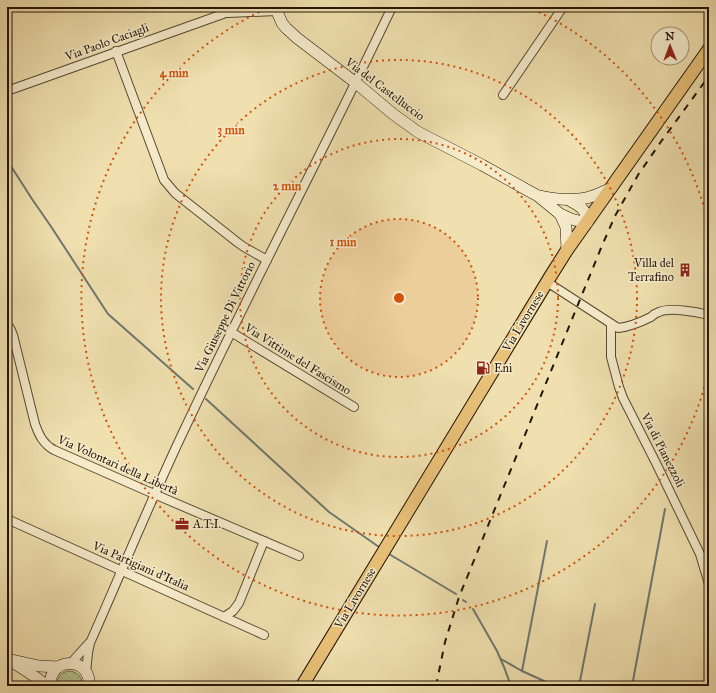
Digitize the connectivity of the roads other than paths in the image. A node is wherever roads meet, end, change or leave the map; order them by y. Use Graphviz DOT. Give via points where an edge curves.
graph roads {
  1 [pos="238,7"];
  2 [pos="392,7"];
  3 [pos="564,7"];
  4 [pos="276,9"];
  5 [pos="223,14"];
  6 [pos="709,49"];
  7 [pos="116,51"];
  8 [pos="356,83"];
  9 [pos="7,91"];
  10 [pos="503,95"];
  11 [pos="610,189"];
  12 [pos="538,196"];
  13 [pos="569,200"];
  14 [pos="560,214"];
  15 [pos="587,223"];
  16 [pos="567,250"];
  17 [pos="267,260"];
  18 [pos="547,282"];
  19 [pos="709,315"];
  20 [pos="611,324"];
  21 [pos="7,325"];
  22 [pos="231,332"];
  23 [pos="354,407"];
  24 [pos="154,494"];
  25 [pos="7,520"];
  26 [pos="264,541"];
  27 [pos="299,556"];
  28 [pos="122,571"];
  29 [pos="709,584"];
  30 [pos="224,617"];
  31 [pos="264,635"];
  32 [pos="90,643"];
  33 [pos="8,660"];
  34 [pos="71,663"];
  35 [pos="58,668"];
  36 [pos="86,672"];
  37 [pos="49,686"];
  38 [pos="89,686"];
  39 [pos="302,686"];
  1 -- 5 [label="street, Via Paolo Caciagli"];
  2 -- 8 [label="street, Via Giuseppe Di Vittorio"];
  3 -- 10 [label="street"];
  4 -- 5 [label="street"];
  4 -- 8 [label="street, Via del Castelluccio" via="289,32"];
  5 -- 7 [label="street, Via Paolo Caciagli"];
  6 -- 11 [label="main road, Via Livornese"];
  7 -- 9 [label="street, Via Paolo Caciagli"];
  7 -- 17 [label="street" via="164,180 175,194 237,242"];
  8 -- 12 [label="street, Via del Castelluccio" via="418,132"];
  8 -- 17 [label="street, Via Giuseppe Di Vittorio"];
  11 -- 13 [label="street, Via del Castelluccio" via="592,197"];
  11 -- 15 [label="main road, Via Livornese"];
  12 -- 13 [label="street, Via del Castelluccio"];
  12 -- 14 [label="street, Via del Castelluccio"];
  13 -- 15 [label="street" via="581,207"];
  14 -- 15 [label="street, Via del Castelluccio"];
  14 -- 16 [label="street" via="566,227"];
  15 -- 16 [label="main road, Via Livornese"];
  16 -- 18 [label="main road, Via Livornese"];
  17 -- 22 [label="street, Via Giuseppe Di Vittorio"];
  18 -- 20 [label="street"];
  18 -- 39 [label="main road, Via Livornese"];
  19 -- 20 [label="street" via="667,310 624,327 618,328"];
  20 -- 29 [label="street, Via di Pianezzoli" via="611,357 623,398 700,554"];
  21 -- 24 [label="street, Via Volontari della Libertà" via="13,335 35,424 46,445"];
  22 -- 23 [label="street, Via Vittime del Fascismo"];
  22 -- 24 [label="street, Via Giuseppe Di Vittorio"];
  24 -- 26 [label="street, Via Volontari della Libertà"];
  24 -- 28 [label="street, Via Giuseppe Di Vittorio"];
  25 -- 28 [label="street, Via Partigiani d'Italia"];
  26 -- 27 [label="street, Via Volontari della Libertà"];
  26 -- 30 [label="street" via="239,603"];
  28 -- 30 [label="street, Via Partigiani d'Italia"];
  28 -- 32 [label="street, Via Giuseppe Di Vittorio"];
  30 -- 31 [label="street, Via Partigiani d'Italia"];
  32 -- 34 [label="street, Via Giuseppe Di Vittorio"];
  32 -- 36 [label="street, Via Giuseppe Di Vittorio"];
  33 -- 35 [label="street"];
  33 -- 37 [label="street"];
  34 -- 35 [label="street"];
  34 -- 36 [label="street" via="80,666"];
  35 -- 37 [label="street" via="51,675"];
  36 -- 38 [label="street"];
}
